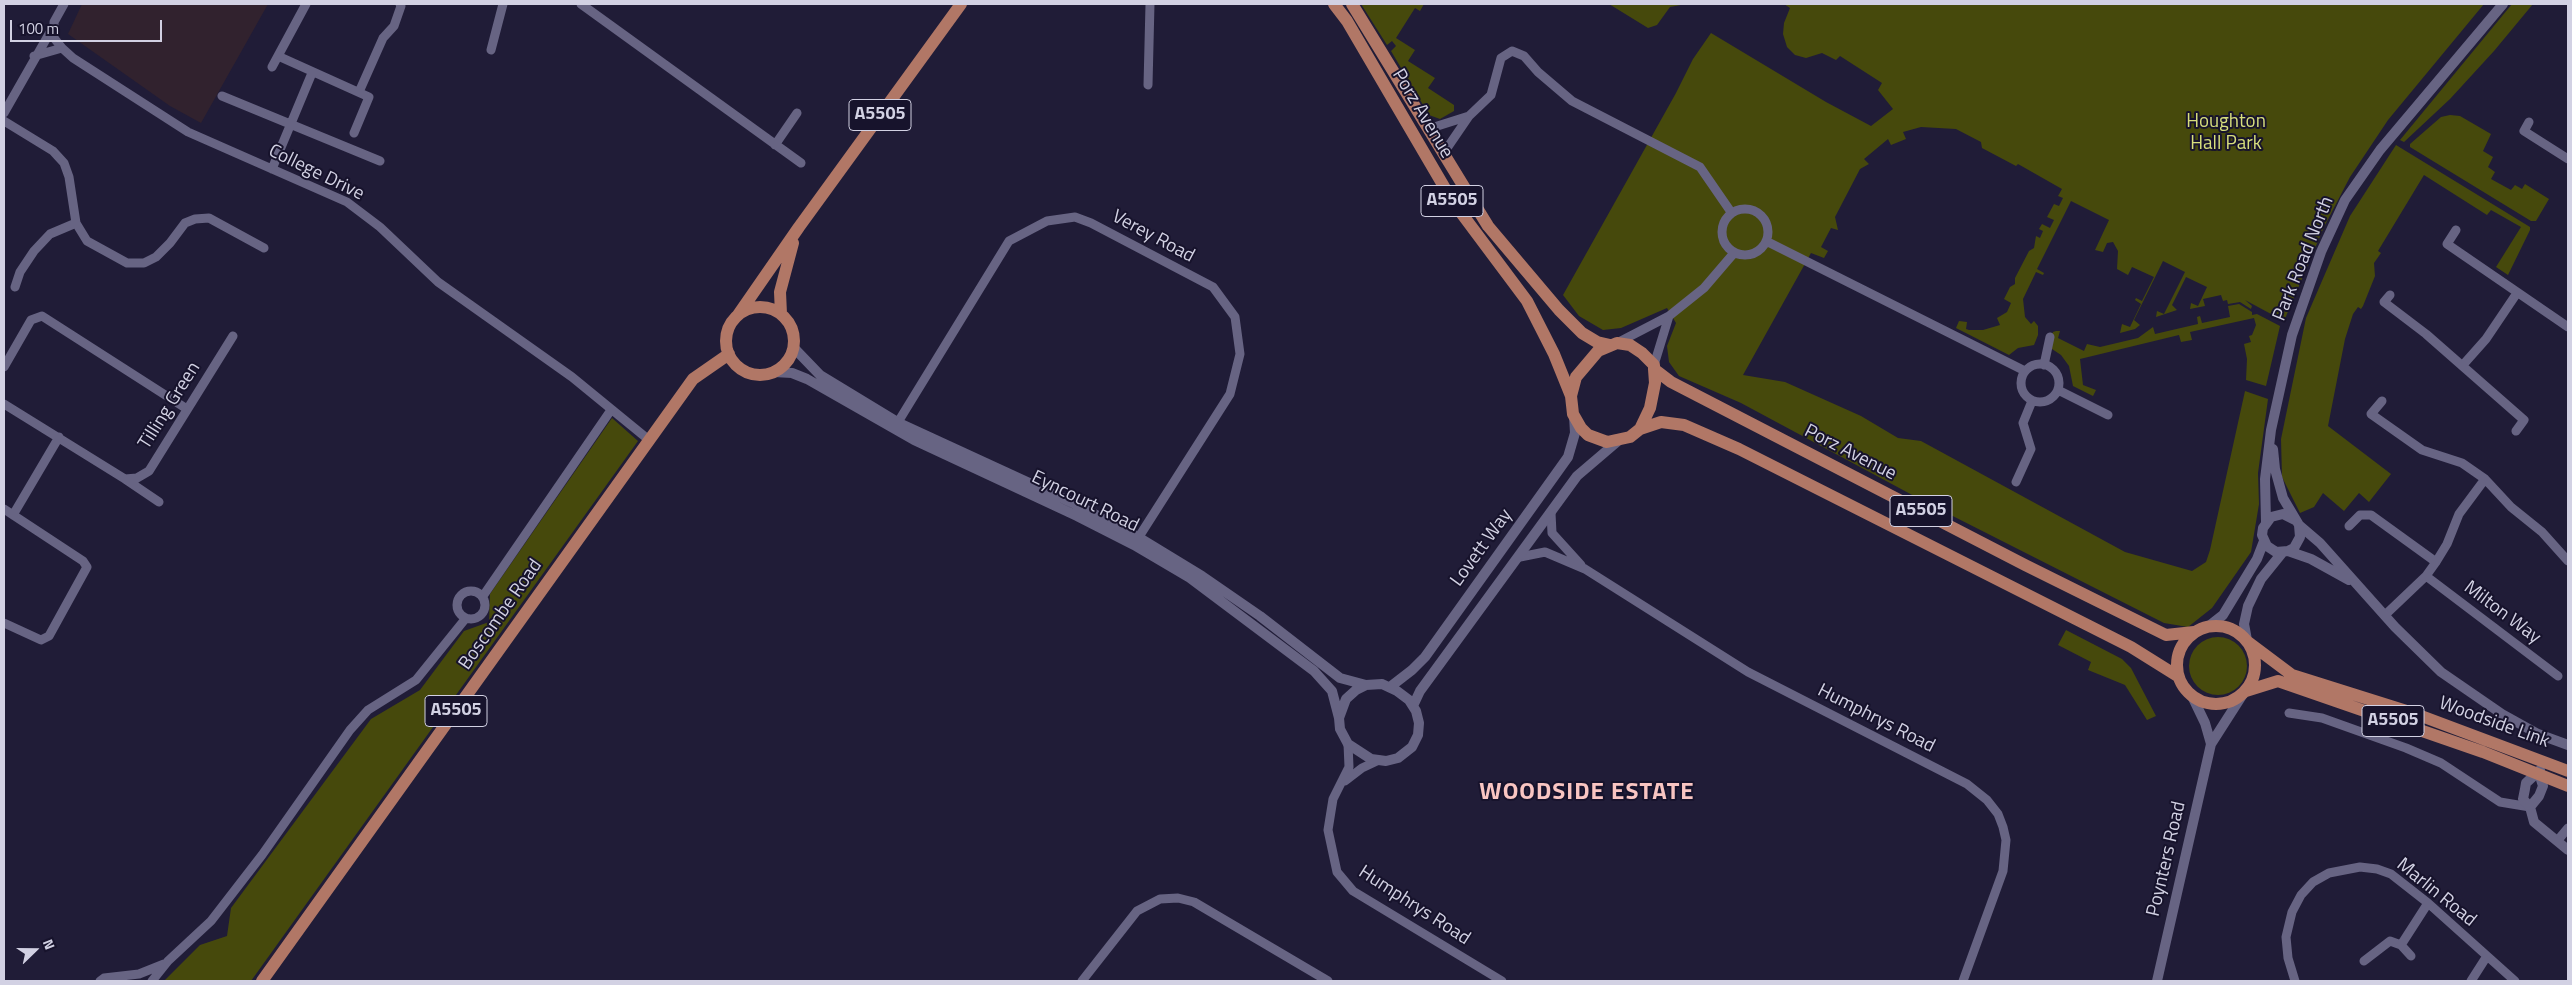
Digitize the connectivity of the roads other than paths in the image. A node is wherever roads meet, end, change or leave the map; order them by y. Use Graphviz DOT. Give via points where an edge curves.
graph roads {
  1 [pos="64,4"];
  2 [pos="306,4"];
  3 [pos="400,4"];
  4 [pos="503,4"];
  5 [pos="581,4"];
  6 [pos="961,4"];
  7 [pos="1150,4"];
  8 [pos="1334,4"];
  9 [pos="1352,4"];
  10 [pos="2503,4"];
  11 [pos="53,27"];
  12 [pos="62,48"];
  13 [pos="491,50"];
  14 [pos="34,56"];
  15 [pos="278,56"];
  16 [pos="272,66"];
  17 [pos="312,73"];
  18 [pos="1148,85"];
  19 [pos="359,92"];
  20 [pos="222,96"];
  21 [pos="4,113"];
  22 [pos="797,113"];
  23 [pos="1469,116"];
  24 [pos="4,121"];
  25 [pos="2529,122"];
  26 [pos="291,124"];
  27 [pos="1428,129"];
  28 [pos="354,134"];
  29 [pos="775,145"];
  30 [pos="1443,154"];
  31 [pos="2568,159"];
  32 [pos="380,161"];
  33 [pos="801,163"];
  34 [pos="272,168"];
  35 [pos="1732,212"];
  36 [pos="76,223"];
  37 [pos="798,227"];
  38 [pos="2456,230"];
  39 [pos="1766,241"];
  40 [pos="264,248"];
  41 [pos="1734,253"];
  42 [pos="15,287"];
  43 [pos="2518,293"];
  44 [pos="2390,295"];
  45 [pos="781,314"];
  46 [pos="738,315"];
  47 [pos="1669,316"];
  48 [pos="2568,327"];
  49 [pos="233,336"];
  50 [pos="2050,337"];
  51 [pos="1614,344"];
  52 [pos="794,348"];
  53 [pos="729,354"];
  54 [pos="2044,365"];
  55 [pos="2462,366"];
  56 [pos="4,367"];
  57 [pos="1654,367"];
  58 [pos="2025,371"];
  59 [pos="774,372"];
  60 [pos="2058,390"];
  61 [pos="1571,396"];
  62 [pos="2032,401"];
  63 [pos="2382,401"];
  64 [pos="4,404"];
  65 [pos="187,409"];
  66 [pos="611,410"];
  67 [pos="1573,414"];
  68 [pos="2108,416"];
  69 [pos="896,426"];
  70 [pos="1640,429"];
  71 [pos="2271,430"];
  72 [pos="2516,431"];
  73 [pos="59,437"];
  74 [pos="649,440"];
  75 [pos="1618,441"];
  76 [pos="125,479"];
  77 [pos="2485,479"];
  78 [pos="2016,482"];
  79 [pos="159,502"];
  80 [pos="4,509"];
  81 [pos="1551,513"];
  82 [pos="13,515"];
  83 [pos="2266,522"];
  84 [pos="2297,522"];
  85 [pos="2349,526"];
  86 [pos="1136,541"];
  87 [pos="2264,541"];
  88 [pos="2285,552"];
  89 [pos="1520,557"];
  90 [pos="2568,561"];
  91 [pos="2436,562"];
  92 [pos="1584,569"];
  93 [pos="2426,576"];
  94 [pos="2356,584"];
  95 [pos="483,596"];
  96 [pos="2385,615"];
  97 [pos="466,618"];
  98 [pos="4,623"];
  99 [pos="2209,626"];
  100 [pos="2194,632"];
  101 [pos="2248,641"];
  102 [pos="2558,676"];
  103 [pos="2179,678"];
  104 [pos="1366,685"];
  105 [pos="1390,687"];
  106 [pos="2245,692"];
  107 [pos="2192,696"];
  108 [pos="1413,706"];
  109 [pos="2288,713"];
  110 [pos="1339,718"];
  111 [pos="1348,744"];
  112 [pos="2211,744"];
  113 [pos="2568,745"];
  114 [pos="1380,760"];
  115 [pos="2541,767"];
  116 [pos="2568,771"];
  117 [pos="1341,784"];
  118 [pos="2568,786"];
  119 [pos="2530,807"];
  120 [pos="2568,828"];
  121 [pos="2558,840"];
  122 [pos="2568,850"];
  123 [pos="2428,903"];
  124 [pos="2401,945"];
  125 [pos="2411,956"];
  126 [pos="2486,956"];
  127 [pos="168,961"];
  128 [pos="2364,961"];
  129 [pos="100,981"];
  130 [pos="152,981"];
  131 [pos="262,981"];
  132 [pos="1082,981"];
  133 [pos="1328,981"];
  134 [pos="1502,981"];
  135 [pos="1964,981"];
  136 [pos="2157,981"];
  137 [pos="2295,981"];
  138 [pos="2471,981"];
  139 [pos="2515,981"];
  1 -- 11 [label="street"];
  2 -- 15 [label="street"];
  3 -- 19 [label="street" via="394,26 383,38"];
  4 -- 13 [label="street"];
  5 -- 29 [label="street"];
  6 -- 37 [label="main road, A5505"];
  7 -- 18 [label="street"];
  8 -- 61 [label="main road, Porz Avenue / A5505" via="1453,202 1527,301"];
  9 -- 27 [label="main road, Porz Avenue / A5505"];
  10 -- 71 [label="street, Park Road North" via="2380,150 2342,207 2321,252 2292,335"];
  11 -- 12 [label="street, College Drive" via="54,38"];
  11 -- 14 [label="street"];
  12 -- 14 [label="street"];
  12 -- 34 [label="street, College Drive" via="93,72 188,132"];
  14 -- 21 [label="street"];
  15 -- 16 [label="street"];
  15 -- 17 [label="street"];
  17 -- 19 [label="street"];
  17 -- 26 [label="street"];
  19 -- 28 [label="street" via="370,97"];
  20 -- 26 [label="street"];
  22 -- 29 [label="street"];
  23 -- 27 [label="street"];
  23 -- 30 [label="street"];
  23 -- 35 [label="street" via="1491,95 1500,58 1512,51 1524,56 1572,101 1700,167"];
  24 -- 36 [label="street" via="53,151 64,163"];
  25 -- 31 [label="street" via="2524,131"];
  26 -- 32 [label="street"];
  26 -- 34 [label="street"];
  27 -- 30 [label="main road, Porz Avenue / A5505"];
  29 -- 33 [label="street"];
  30 -- 51 [label="main road, Porz Avenue / A5505" via="1488,226 1524,270 1582,333 1596,342"];
  34 -- 66 [label="street, College Drive" via="348,202 380,227 438,282 572,377"];
  35 -- 39 [label="street" via="1746,208 1760,214 1768,226"];
  35 -- 41 [label="street" via="1722,225 1722,233 1728,248"];
  36 -- 40 [label="street" via="87,241 127,263 144,263 156,257 185,223 195,219 209,218"];
  36 -- 42 [label="street" via="50,234 20,272"];
  37 -- 45 [label="main road, A5505" via="780,292"];
  37 -- 46 [label="main road, A5505"];
  38 -- 43 [label="street" via="2447,244"];
  39 -- 41 [label="street" via="1756,252"];
  39 -- 58 [label="street"];
  41 -- 47 [label="street" via="1704,288"];
  43 -- 48 [label="street"];
  43 -- 55 [label="street"];
  44 -- 55 [label="street" via="2384,302"];
  45 -- 46 [label="main road" via="771,308 760,307"];
  45 -- 52 [label="main road" via="790,323"];
  46 -- 53 [label="main road, A5505" via="727,333"];
  47 -- 51 [label="street"];
  47 -- 57 [label="street"];
  49 -- 65 [label="street, Tilling Green"];
  50 -- 54 [label="street"];
  51 -- 57 [label="main road, A5505" via="1630,345"];
  51 -- 61 [label="main road, A5505" via="1598,350 1586,364 1576,377"];
  52 -- 59 [label="main road" via="790,358"];
  52 -- 69 [label="street, Eyncourt Road" via="822,376"];
  53 -- 59 [label="main road" via="748,372"];
  53 -- 74 [label="main road, Boscombe Road / A5505" via="693,379"];
  54 -- 58 [label="street" via="2034,365"];
  54 -- 60 [label="street" via="2055,372"];
  55 -- 72 [label="street" via="2524,420"];
  56 -- 65 [label="street" via="31,320 42,316"];
  57 -- 70 [label="main road" via="1655,383 1650,408"];
  57 -- 100 [label="main road, Porz Avenue / A5505" via="1671,382 2166,636"];
  58 -- 62 [label="street" via="2021,388"];
  59 -- 69 [label="street, Eyncourt Road" via="792,373 807,379"];
  60 -- 62 [label="street" via="2044,402"];
  60 -- 68 [label="street"];
  61 -- 67 [label="main road, A5505"];
  62 -- 78 [label="street" via="2024,423 2031,450"];
  63 -- 77 [label="street" via="2372,414 2394,432 2422,450 2462,463"];
  64 -- 73 [label="street"];
  65 -- 76 [label="street, Tilling Green" via="149,471 137,478"];
  66 -- 74 [label="street, College Drive"];
  66 -- 95 [label="street"];
  67 -- 75 [label="main road, A5505" via="1588,435 1607,442"];
  67 -- 105 [label="street, Lovett Way" via="1575,433 1568,457 1425,657"];
  69 -- 86 [label="street, Eyncourt Road" via="1075,504"];
  69 -- 86 [label="street, Verey Road" via="1009,241 1046,221 1075,217 1091,223 1213,287 1235,317 1240,354 1230,394"];
  70 -- 75 [label="main road, A5505"];
  70 -- 103 [label="main road, A5505" via="1661,422 1684,425 1739,449 2131,646"];
  71 -- 83 [label="street" via="2265,479"];
  71 -- 84 [label="street" via="2282,498"];
  73 -- 76 [label="street"];
  73 -- 82 [label="street"];
  74 -- 131 [label="main road, Boscombe Road / A5505"];
  75 -- 81 [label="street, Lovett Way" via="1577,476"];
  76 -- 79 [label="street"];
  77 -- 90 [label="street"];
  77 -- 91 [label="street" via="2459,514"];
  80 -- 82 [label="street"];
  81 -- 89 [label="street, Lovett Way"];
  81 -- 92 [label="street, Humphrys Road" via="1552,533"];
  82 -- 98 [label="street" via="83,561 87,567 49,636 41,640"];
  83 -- 84 [label="street" via="2283,514"];
  83 -- 87 [label="street" via="2262,535"];
  84 -- 88 [label="street" via="2300,537 2294,548"];
  84 -- 94 [label="street"];
  85 -- 91 [label="street" via="2360,515 2371,515"];
  86 -- 104 [label="street, Eyncourt Road" via="1260,616 1340,678"];
  86 -- 110 [label="street, Eyncourt Road" via="1314,671 1332,691"];
  87 -- 88 [label="street" via="2271,550"];
  87 -- 99 [label="street" via="2257,559 2223,615"];
  88 -- 94 [label="street" via="2311,559"];
  88 -- 101 [label="street" via="2261,579 2248,606 2244,624"];
  89 -- 92 [label="street, Humphrys Road" via="1545,552"];
  89 -- 108 [label="street, Lovett Way" via="1420,691"];
  91 -- 93 [label="street"];
  92 -- 135 [label="street, Humphrys Road" via="1748,672 1967,784 1987,800 1998,814 2006,840 2003,870"];
  93 -- 96 [label="street"];
  93 -- 102 [label="street, Milton Way"];
  94 -- 96 [label="street"];
  95 -- 97 [label="street" via="486,606 482,614 474,619"];
  95 -- 97 [label="street" via="468,590 460,596 457,609"];
  96 -- 113 [label="street" via="2441,672 2502,714 2538,734"];
  97 -- 127 [label="street" via="416,680 368,710 350,730 212,921"];
  99 -- 100 [label="main road"];
  99 -- 101 [label="main road" via="2230,628"];
  100 -- 103 [label="main road" via="2179,652"];
  101 -- 106 [label="main road" via="2256,662 2254,677"];
  101 -- 115 [label="main road, Woodside Link / A5505" via="2292,675 2416,714"];
  103 -- 107 [label="main road"];
  104 -- 105 [label="street"];
  104 -- 110 [label="street" via="1346,699"];
  105 -- 108 [label="street"];
  106 -- 107 [label="main road" via="2234,700 2218,704 2201,702"];
  106 -- 112 [label="street, Poynters Road"];
  106 -- 115 [label="main road, Woodside Link / A5505" via="2278,681"];
  107 -- 112 [label="street, Poynters Road" via="2205,722"];
  108 -- 114 [label="street" via="1419,723 1416,741 1403,755 1392,760"];
  109 -- 119 [label="street" via="2322,718 2406,748 2440,763 2500,802"];
  110 -- 111 [label="street"];
  111 -- 114 [label="street"];
  111 -- 117 [label="street, Humphrys Road" via="1349,767"];
  112 -- 136 [label="street, Poynters Road"];
  114 -- 117 [label="street, Humphrys Road" via="1362,768"];
  115 -- 116 [label="main road, Woodside Link / A5505"];
  115 -- 118 [label="main road, Woodside Link / A5505"];
  115 -- 119 [label="street" via="2543,786 2540,796"];
  115 -- 119 [label="street" via="2526,783 2523,799"];
  117 -- 134 [label="street, Humphrys Road" via="1330,810 1328,830 1337,872 1344,882 1353,892"];
  119 -- 121 [label="street" via="2534,822"];
  120 -- 121 [label="street"];
  121 -- 122 [label="street"];
  123 -- 124 [label="street"];
  123 -- 126 [label="street, Marlin Road"];
  123 -- 137 [label="street, Marlin Road" via="2391,874 2377,869 2351,868 2322,876 2307,888 2292,912 2286,937"];
  124 -- 125 [label="street"];
  124 -- 128 [label="street" via="2390,941"];
  126 -- 138 [label="street"];
  126 -- 139 [label="street, Marlin Road"];
  127 -- 129 [label="street" via="139,974"];
  127 -- 130 [label="street"];
  132 -- 133 [label="street" via="1137,911 1160,899 1178,898 1194,902"];
}
